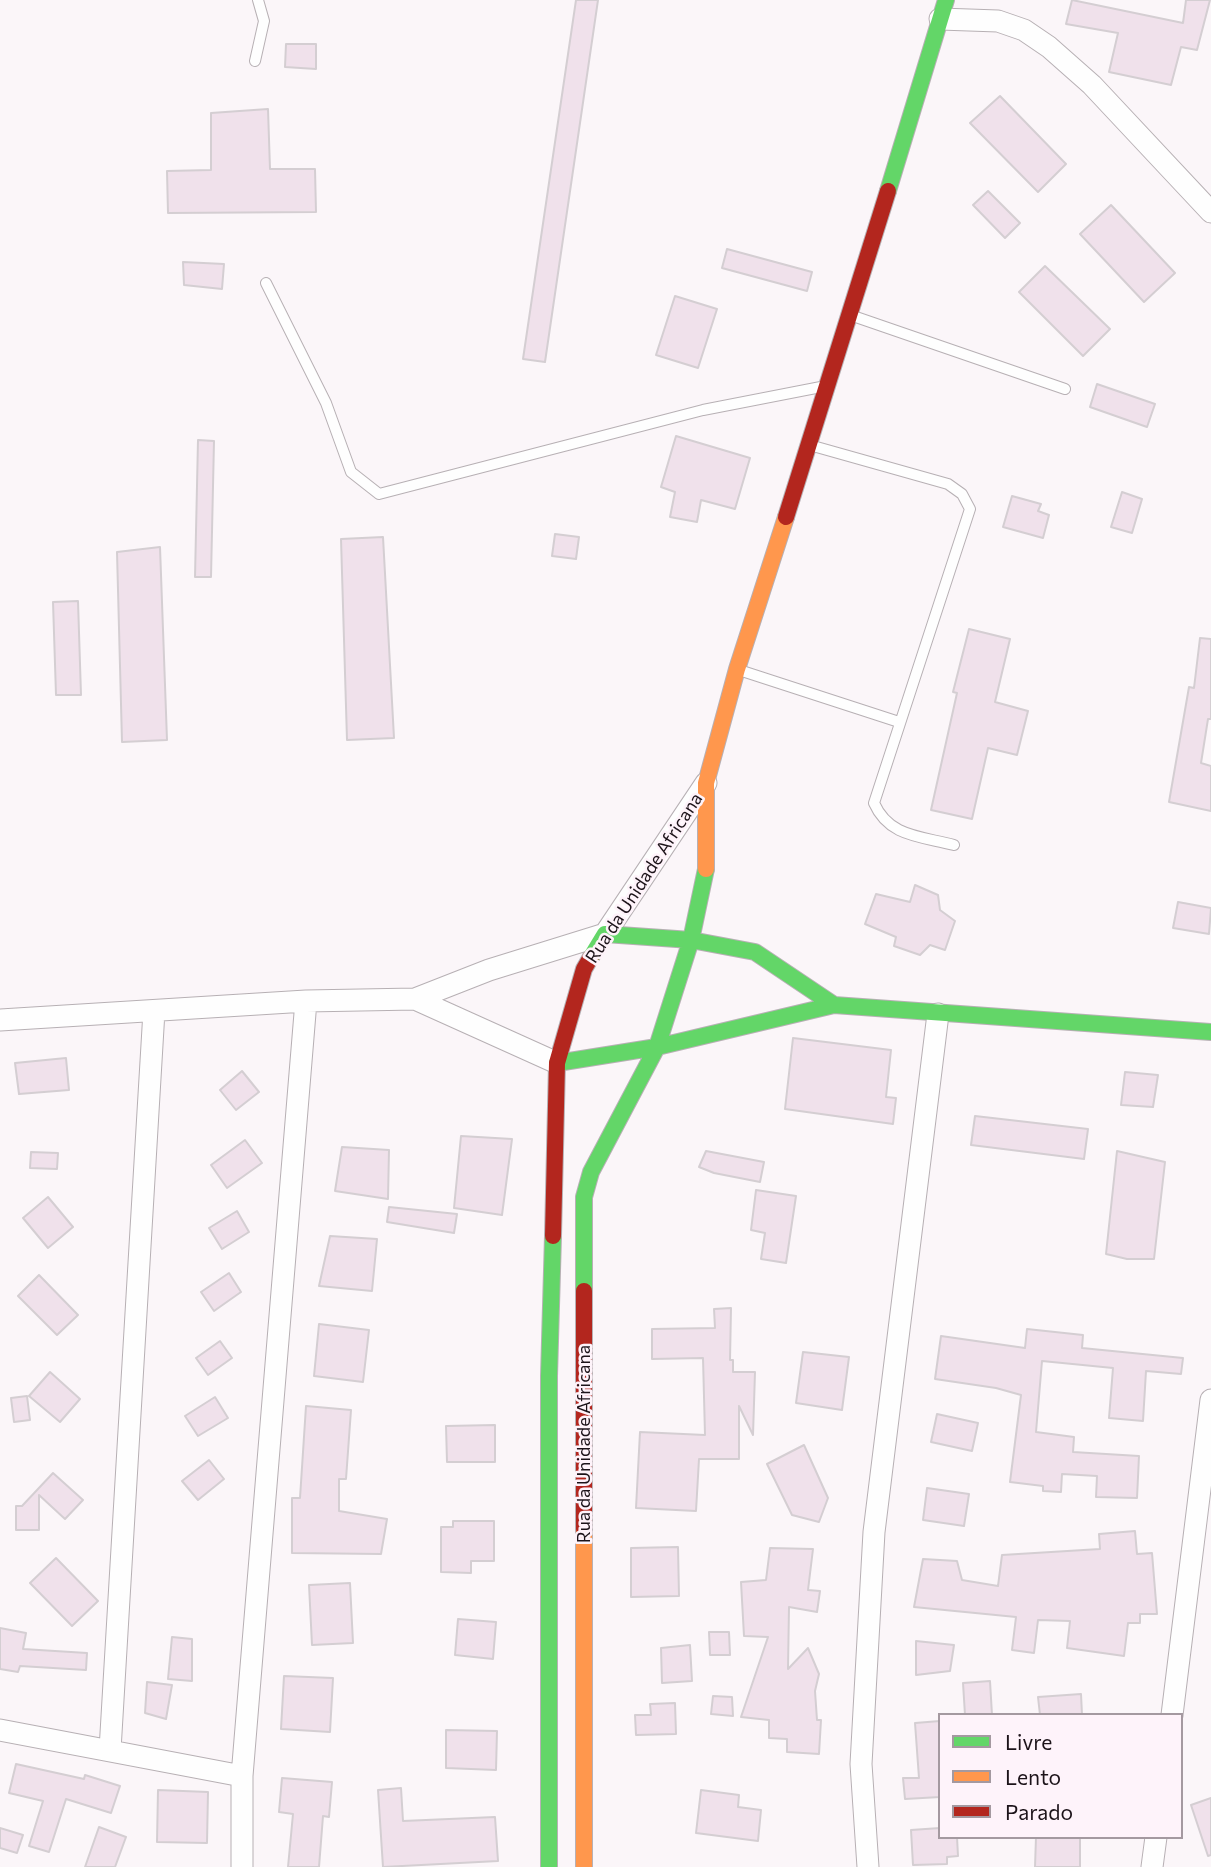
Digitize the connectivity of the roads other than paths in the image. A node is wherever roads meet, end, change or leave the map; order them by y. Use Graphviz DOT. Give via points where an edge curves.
graph roads {
  1 [pos="258,0"];
  2 [pos="943,10"];
  3 [pos="256,61"];
  4 [pos="1211,212"];
  5 [pos="266,283"];
  6 [pos="850,315"];
  7 [pos="829,385"];
  8 [pos="1065,389"];
  9 [pos="810,445"];
  10 [pos="737,670"];
  11 [pos="899,722"];
  12 [pos="706,783"];
  13 [pos="954,845"];
  14 [pos="605,934"];
  15 [pos="691,940"];
  16 [pos="415,999"];
  17 [pos="306,1001"];
  18 [pos="834,1005"];
  19 [pos="154,1011"];
  20 [pos="938,1014"];
  21 [pos="0,1020"];
  22 [pos="1211,1032"];
  23 [pos="657,1047"];
  24 [pos="557,1063"];
  25 [pos="1211,1399"];
  26 [pos="1172,1713"];
  27 [pos="0,1730"];
  28 [pos="110,1750"];
  29 [pos="243,1776"];
  30 [pos="1156,1839"];
  31 [pos="242,1867"];
  32 [pos="549,1867"];
  33 [pos="584,1867"];
  34 [pos="868,1867"];
  35 [pos="1152,1867"];
  1 -- 3 [label="lane" via="264,21"];
  2 -- 4 [label="street" via="1024,30 1049,47 1092,85"];
  2 -- 6 [label="street"];
  5 -- 7 [label="lane" via="326,403 351,472 379,494 703,410"];
  6 -- 7 [label="street"];
  6 -- 8 [label="lane"];
  7 -- 9 [label="street"];
  9 -- 10 [label="street"];
  9 -- 11 [label="lane" via="948,484 962,494 970,509"];
  10 -- 11 [label="lane"];
  10 -- 12 [label="street"];
  11 -- 13 [label="lane" via="874,803 880,817 891,829"];
  12 -- 14 [label="street, Rua da Unidade Africana"];
  12 -- 15 [label="street, Rua da Unidade Africana" via="707,863"];
  14 -- 15 [label="street"];
  14 -- 16 [label="street"];
  14 -- 24 [label="street, Rua da Unidade Africana" via="584,969"];
  15 -- 18 [label="street" via="755,952"];
  15 -- 23 [label="street, Rua da Unidade Africana"];
  16 -- 17 [label="street"];
  16 -- 24 [label="street"];
  17 -- 19 [label="street"];
  17 -- 29 [label="street"];
  18 -- 20 [label="street"];
  18 -- 23 [label="street"];
  19 -- 21 [label="street"];
  19 -- 28 [label="street"];
  20 -- 22 [label="street"];
  20 -- 34 [label="street" via="874,1532 861,1764"];
  23 -- 24 [label="street"];
  23 -- 33 [label="street, Rua da Unidade Africana" via="591,1172 584,1197"];
  24 -- 32 [label="street, Rua da Unidade Africana" via="549,1376"];
  25 -- 26 [label="street"];
  27 -- 28 [label="street"];
  28 -- 29 [label="street"];
  29 -- 31 [label="street"];
  30 -- 35 [label="street"];
}
